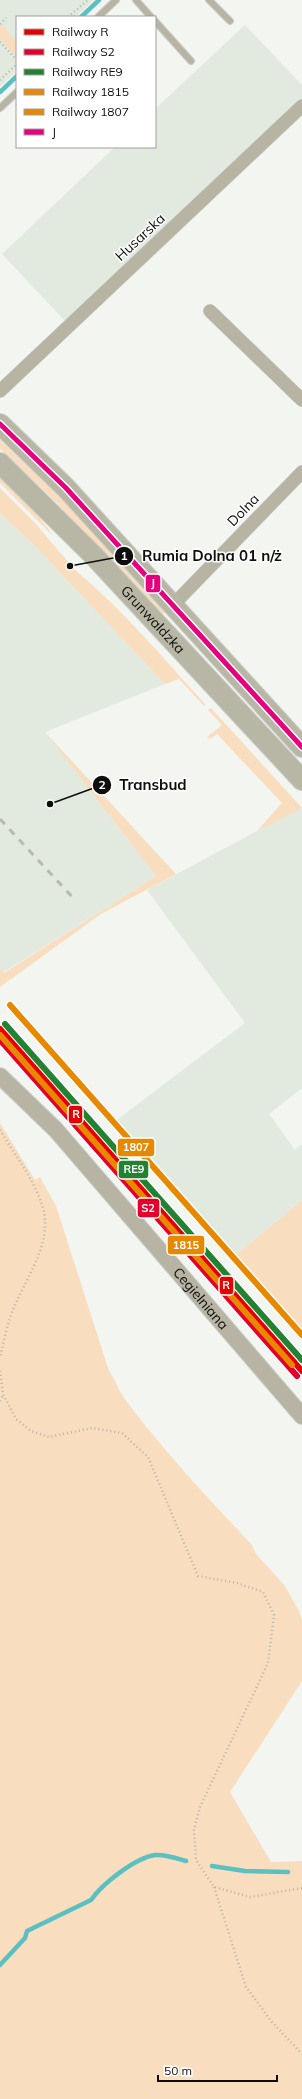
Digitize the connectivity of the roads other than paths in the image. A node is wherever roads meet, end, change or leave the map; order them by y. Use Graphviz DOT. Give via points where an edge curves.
graph roads {
  1 [pos="116,0"];
  2 [pos="136,0"];
  3 [pos="209,0"];
  4 [pos="99,16"];
  5 [pos="150,16"];
  6 [pos="230,21"];
  7 [pos="156,22"];
  8 [pos="191,61"];
  9 [pos="16,93"];
  10 [pos="302,106"];
  11 [pos="0,108"];
  12 [pos="210,311"];
  13 [pos="0,391"];
  14 [pos="302,400"];
  15 [pos="0,424"];
  16 [pos="0,463"];
  17 [pos="302,472"];
  18 [pos="173,605"];
  19 [pos="302,746"];
  20 [pos="302,780"];
  21 [pos="0,1076"];
  22 [pos="302,1416"];
  1 -- 4 [label="lane"];
  2 -- 5 [label="lane"];
  3 -- 6 [label="lane"];
  7 -- 8 [label="lane"];
  9 -- 11 [label="lane"];
  10 -- 13 [label="street, Husarska"];
  12 -- 14 [label="street"];
  15 -- 18 [label="main road, Grunwaldzka" via="66,488"];
  16 -- 20 [label="main road, Grunwaldzka" via="94,556"];
  17 -- 18 [label="street, Dolna"];
  18 -- 19 [label="main road, Grunwaldzka"];
  21 -- 22 [label="street, Cegielniana" via="56,1130"];
}
